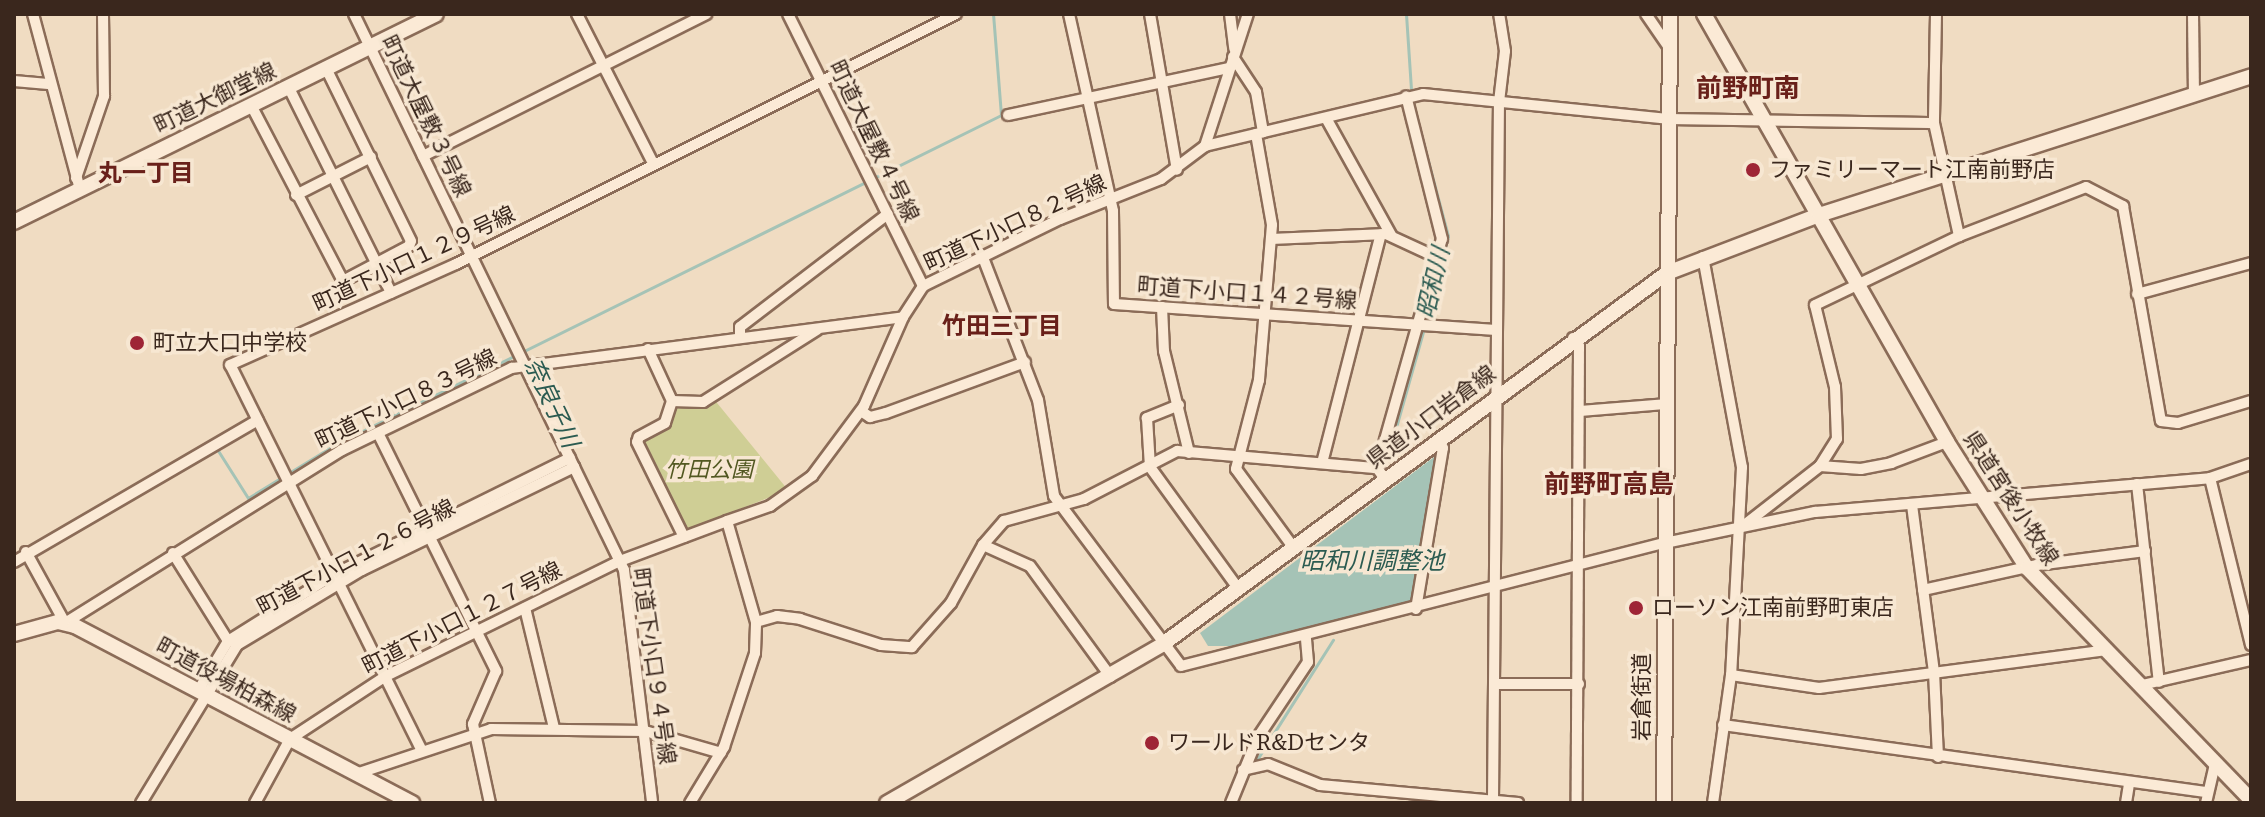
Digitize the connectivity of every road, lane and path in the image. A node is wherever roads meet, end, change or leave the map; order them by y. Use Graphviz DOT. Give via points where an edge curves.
graph roads {
  1 [pos="33,14"];
  2 [pos="103,14"];
  3 [pos="354,14"];
  4 [pos="436,14"];
  5 [pos="577,14"];
  6 [pos="706,14"];
  7 [pos="788,14"];
  8 [pos="956,14"];
  9 [pos="1069,14"];
  10 [pos="1150,14"];
  11 [pos="1230,14"];
  12 [pos="1248,14"];
  13 [pos="1499,14"];
  14 [pos="1646,14"];
  15 [pos="1670,14"];
  16 [pos="1704,14"];
  17 [pos="1936,14"];
  18 [pos="2193,14"];
  19 [pos="370,46"];
  20 [pos="1670,49"];
  21 [pos="1232,59"];
  22 [pos="603,66"];
  23 [pos="326,68"];
  24 [pos="2251,76"];
  25 [pos="14,81"];
  26 [pos="821,81"];
  27 [pos="1162,82"];
  28 [pos="51,84"];
  29 [pos="288,86"];
  30 [pos="1406,96"];
  31 [pos="2194,96"];
  32 [pos="1088,98"];
  33 [pos="1499,102"];
  34 [pos="251,105"];
  35 [pos="1008,115"];
  36 [pos="1326,118"];
  37 [pos="1668,119"];
  38 [pos="1765,123"];
  39 [pos="1934,123"];
  40 [pos="1260,133"];
  41 [pos="1205,146"];
  42 [pos="423,156"];
  43 [pos="371,157"];
  44 [pos="654,165"];
  45 [pos="1177,170"];
  46 [pos="333,176"];
  47 [pos="1942,177"];
  48 [pos="78,184"];
  49 [pos="296,195"];
  50 [pos="1111,200"];
  51 [pos="888,214"];
  52 [pos="1819,215"];
  53 [pos="14,222"];
  54 [pos="1386,235"];
  55 [pos="1959,236"];
  56 [pos="1271,239"];
  57 [pos="982,255"];
  58 [pos="472,256"];
  59 [pos="1703,257"];
  60 [pos="1438,258"];
  61 [pos="2251,263"];
  62 [pos="376,264"];
  63 [pos="1667,273"];
  64 [pos="1858,283"];
  65 [pos="923,286"];
  66 [pos="391,293"];
  67 [pos="2137,294"];
  68 [pos="1162,307"];
  69 [pos="1265,313"];
  70 [pos="903,317"];
  71 [pos="1358,321"];
  72 [pos="1419,326"];
  73 [pos="822,327"];
  74 [pos="1496,330"];
  75 [pos="740,337"];
  76 [pos="1573,338"];
  77 [pos="648,349"];
  78 [pos="1025,362"];
  79 [pos="525,365"];
  80 [pos="1496,395"];
  81 [pos="672,401"];
  82 [pos="2251,401"];
  83 [pos="1666,404"];
  84 [pos="1179,405"];
  85 [pos="861,411"];
  86 [pos="1579,411"];
  87 [pos="258,420"];
  88 [pos="378,433"];
  89 [pos="1438,439"];
  90 [pos="1947,442"];
  91 [pos="1189,453"];
  92 [pos="1239,458"];
  93 [pos="572,462"];
  94 [pos="1322,463"];
  95 [pos="2251,464"];
  96 [pos="1820,466"];
  97 [pos="1150,467"];
  98 [pos="1381,474"];
  99 [pos="2210,478"];
  100 [pos="289,482"];
  101 [pos="2137,484"];
  102 [pos="1981,499"];
  103 [pos="1060,505"];
  104 [pos="1912,505"];
  105 [pos="727,521"];
  106 [pos="1742,527"];
  107 [pos="428,533"];
  108 [pos="684,537"];
  109 [pos="1665,543"];
  110 [pos="983,545"];
  111 [pos="1293,547"];
  112 [pos="2145,551"];
  113 [pos="26,552"];
  114 [pos="173,553"];
  115 [pos="620,561"];
  116 [pos="14,562"];
  117 [pos="1580,566"];
  118 [pos="2027,568"];
  119 [pos="337,578"];
  120 [pos="1238,588"];
  121 [pos="1494,589"];
  122 [pos="1923,590"];
  123 [pos="525,608"];
  124 [pos="1416,609"];
  125 [pos="756,622"];
  126 [pos="65,623"];
  127 [pos="476,631"];
  128 [pos="14,634"];
  129 [pos="1306,638"];
  130 [pos="228,641"];
  131 [pos="1163,644"];
  132 [pos="2251,645"];
  133 [pos="2106,650"];
  134 [pos="2251,660"];
  135 [pos="1934,672"];
  136 [pos="1731,675"];
  137 [pos="386,676"];
  138 [pos="1111,677"];
  139 [pos="2159,682"];
  140 [pos="1494,684"];
  141 [pos="1579,684"];
  142 [pos="2142,685"];
  143 [pos="202,693"];
  144 [pos="1723,725"];
  145 [pos="554,728"];
  146 [pos="645,731"];
  147 [pos="475,733"];
  148 [pos="290,739"];
  149 [pos="422,751"];
  150 [pos="721,753"];
  151 [pos="1938,757"];
  152 [pos="2215,764"];
  153 [pos="1243,770"];
  154 [pos="356,774"];
  155 [pos="2129,783"];
  156 [pos="2206,798"];
  157 [pos="1493,800"];
  158 [pos="2251,800"];
  159 [pos="141,803"];
  160 [pos="255,803"];
  161 [pos="412,803"];
  162 [pos="490,803"];
  163 [pos="652,803"];
  164 [pos="690,803"];
  165 [pos="887,803"];
  166 [pos="1231,803"];
  167 [pos="1518,803"];
  168 [pos="1577,803"];
  169 [pos="1664,803"];
  170 [pos="1713,803"];
  171 [pos="2126,803"];
  1 -- 28 [label="street"];
  2 -- 48 [label="street" via="104,96"];
  3 -- 19 [label="street, 町道大屋敷３号線"];
  4 -- 19 [label="street, 町道大御堂線"];
  5 -- 22 [label="street"];
  6 -- 22 [label="street"];
  7 -- 26 [label="street, 町道大屋敷４号線"];
  8 -- 26 [label="street, 町道下小口１２９号線"];
  9 -- 32 [label="street, 町道下小口１４２号線"];
  10 -- 27 [label="street"];
  11 -- 21 [label="street"];
  12 -- 21 [label="street"];
  13 -- 33 [label="street" via="1505,51"];
  14 -- 20 [label="street"];
  15 -- 20 [label="street, 岩倉街道"];
  16 -- 38 [label="street"];
  17 -- 39 [label="street"];
  18 -- 31 [label="street"];
  19 -- 23 [label="street, 町道大御堂線"];
  19 -- 42 [label="street, 町道大屋敷３号線"];
  20 -- 37 [label="street, 岩倉街道"];
  21 -- 27 [label="street"];
  21 -- 40 [label="street" via="1256,92"];
  21 -- 41 [label="street"];
  22 -- 42 [label="street"];
  22 -- 44 [label="street"];
  23 -- 29 [label="street, 町道大御堂線"];
  23 -- 43 [label="street"];
  24 -- 31 [label="street, 県道小口岩倉線"];
  25 -- 28 [label="street"];
  26 -- 44 [label="street, 町道下小口１２９号線"];
  26 -- 51 [label="street, 町道大屋敷４号線"];
  27 -- 32 [label="street"];
  27 -- 45 [label="street"];
  28 -- 48 [label="street"];
  29 -- 34 [label="street, 町道大御堂線"];
  29 -- 46 [label="street"];
  30 -- 33 [label="street"];
  30 -- 36 [label="street"];
  30 -- 60 [label="street" via="1442,228"];
  31 -- 47 [label="street, 県道小口岩倉線"];
  32 -- 35 [label="street"];
  32 -- 50 [label="street, 町道下小口１４２号線"];
  33 -- 37 [label="street"];
  33 -- 74 [label="street"];
  34 -- 48 [label="street, 町道大御堂線"];
  34 -- 49 [label="street"];
  36 -- 40 [label="street"];
  36 -- 54 [label="street"];
  37 -- 38 [label="street"];
  37 -- 63 [label="street, 岩倉街道"];
  38 -- 39 [label="street"];
  38 -- 52 [label="street"];
  39 -- 47 [label="street"];
  40 -- 41 [label="street"];
  40 -- 56 [label="street"];
  41 -- 45 [label="street, 町道下小口８２号線"];
  42 -- 58 [label="street, 町道大屋敷３号線"];
  43 -- 46 [label="street"];
  43 -- 62 [label="street" via="411,241"];
  44 -- 58 [label="street, 町道下小口１２９号線"];
  45 -- 50 [label="street, 町道下小口８２号線"];
  46 -- 49 [label="street"];
  46 -- 62 [label="street"];
  47 -- 52 [label="street, 県道小口岩倉線"];
  47 -- 55 [label="street"];
  48 -- 53 [label="street, 町道大御堂線"];
  49 -- 62 [label="street" via="338,279"];
  50 -- 57 [label="street, 町道下小口８２号線"];
  50 -- 68 [label="street, 町道下小口１４２号線" via="1114,304"];
  51 -- 65 [label="street, 町道大屋敷４号線"];
  51 -- 75 [label="street" via="740,327"];
  52 -- 59 [label="street, 県道小口岩倉線"];
  52 -- 64 [label="street, 県道宮後小牧線"];
  54 -- 56 [label="street"];
  54 -- 60 [label="street"];
  54 -- 71 [label="street"];
  55 -- 64 [label="street"];
  55 -- 67 [label="street" via="2007,222 2086,187 2123,206"];
  56 -- 69 [label="street"];
  57 -- 65 [label="street, 町道下小口８２号線"];
  57 -- 78 [label="street"];
  58 -- 66 [label="street, 町道下小口１２９号線"];
  58 -- 79 [label="street, 町道大屋敷３号線"];
  59 -- 63 [label="street, 県道小口岩倉線"];
  59 -- 106 [label="street" via="1733,401 1742,467"];
  60 -- 72 [label="street"];
  61 -- 67 [label="street"];
  62 -- 66 [label="street"];
  63 -- 76 [label="street, 県道小口岩倉線"];
  63 -- 83 [label="street, 岩倉街道"];
  64 -- 90 [label="street, 県道宮後小牧線"];
  64 -- 96 [label="street" via="1815,305 1835,387 1837,439"];
  65 -- 70 [label="street, 町道下小口８２号線"];
  66 -- 87 [label="street, 町道下小口１２９号線" via="230,365"];
  67 -- 82 [label="street" via="2161,421 2178,423"];
  68 -- 69 [label="street, 町道下小口１４２号線"];
  68 -- 84 [label="street" via="1164,351"];
  69 -- 71 [label="street, 町道下小口１４２号線"];
  69 -- 92 [label="street" via="1259,380"];
  70 -- 73 [label="street, 町道下小口８３号線"];
  70 -- 85 [label="street, 町道下小口８２号線"];
  71 -- 72 [label="street, 町道下小口１４２号線"];
  71 -- 94 [label="street"];
  72 -- 74 [label="street, 町道下小口１４２号線"];
  72 -- 98 [label="street"];
  73 -- 75 [label="street, 町道下小口８３号線"];
  73 -- 81 [label="street" via="703,402"];
  74 -- 80 [label="street"];
  75 -- 77 [label="street, 町道下小口８３号線"];
  76 -- 80 [label="street, 県道小口岩倉線"];
  76 -- 86 [label="street" via="1579,346"];
  77 -- 79 [label="street, 町道下小口８３号線"];
  77 -- 81 [label="street"];
  78 -- 85 [label="street" via="886,413 870,417"];
  78 -- 103 [label="street"];
  79 -- 88 [label="street, 町道下小口８３号線"];
  79 -- 93 [label="street, 町道下小口９４号線"];
  80 -- 89 [label="street, 県道小口岩倉線"];
  80 -- 121 [label="street"];
  81 -- 108 [label="street" via="665,423 637,442"];
  83 -- 86 [label="street"];
  83 -- 109 [label="street, 岩倉街道"];
  84 -- 91 [label="street"];
  84 -- 97 [label="street" via="1147,418"];
  85 -- 105 [label="street, 町道下小口８２号線" via="792,495"];
  86 -- 117 [label="street"];
  87 -- 100 [label="street, 町道下小口１２９号線"];
  87 -- 113 [label="street"];
  88 -- 100 [label="street, 町道下小口８３号線"];
  88 -- 107 [label="street"];
  89 -- 98 [label="street, 県道小口岩倉線"];
  89 -- 124 [label="street" via="1443,448"];
  90 -- 96 [label="street" via="1876,466"];
  90 -- 102 [label="street, 県道宮後小牧線"];
  91 -- 92 [label="street"];
  91 -- 97 [label="street" via="1177,451"];
  92 -- 94 [label="street"];
  92 -- 111 [label="street" via="1236,469"];
  93 -- 107 [label="street, 町道下小口１２６号線"];
  93 -- 115 [label="street, 町道下小口９４号線"];
  94 -- 98 [label="street"];
  95 -- 99 [label="street"];
  96 -- 106 [label="street"];
  97 -- 103 [label="street"];
  97 -- 120 [label="street"];
  98 -- 111 [label="street, 県道小口岩倉線"];
  99 -- 101 [label="street"];
  99 -- 132 [label="street"];
  100 -- 114 [label="street, 町道下小口８３号線"];
  100 -- 119 [label="street, 町道下小口１２９号線"];
  101 -- 102 [label="street"];
  101 -- 112 [label="street"];
  102 -- 104 [label="street"];
  102 -- 118 [label="street, 県道宮後小牧線"];
  103 -- 110 [label="street" via="1004,521"];
  103 -- 131 [label="street"];
  104 -- 106 [label="street" via="1815,512"];
  104 -- 122 [label="street"];
  105 -- 108 [label="street, 町道下小口１２７号線"];
  105 -- 125 [label="street"];
  106 -- 109 [label="street"];
  106 -- 136 [label="street"];
  107 -- 119 [label="street, 町道下小口１２６号線"];
  107 -- 127 [label="street"];
  108 -- 115 [label="street, 町道下小口１２７号線"];
  109 -- 117 [label="street"];
  109 -- 169 [label="street, 岩倉街道"];
  110 -- 125 [label="street" via="951,603 906,649 800,619 777,616"];
  110 -- 138 [label="street" via="1030,566"];
  111 -- 120 [label="street, 県道小口岩倉線"];
  112 -- 118 [label="street"];
  112 -- 139 [label="street"];
  113 -- 116 [label="street"];
  113 -- 126 [label="street"];
  114 -- 126 [label="street, 町道下小口８３号線"];
  114 -- 130 [label="street"];
  115 -- 123 [label="street, 町道下小口１２７号線"];
  115 -- 146 [label="street, 町道下小口９４号線"];
  117 -- 121 [label="street"];
  117 -- 141 [label="street"];
  118 -- 122 [label="street"];
  118 -- 133 [label="street, 県道宮後小牧線"];
  119 -- 130 [label="street"];
  119 -- 137 [label="street, 町道下小口１２９号線"];
  119 -- 143 [label="street, 町道下小口１２６号線" via="237,645"];
  120 -- 131 [label="street, 県道小口岩倉線"];
  121 -- 124 [label="street"];
  121 -- 140 [label="street"];
  122 -- 135 [label="street"];
  123 -- 127 [label="street, 町道下小口１２７号線"];
  123 -- 145 [label="street"];
  124 -- 129 [label="street"];
  125 -- 150 [label="street" via="755,653"];
  126 -- 128 [label="street"];
  126 -- 143 [label="street, 町道役場柏森線"];
  127 -- 137 [label="street, 町道下小口１２７号線"];
  127 -- 147 [label="street" via="496,677 473,724"];
  129 -- 131 [label="street" via="1185,666"];
  129 -- 153 [label="street" via="1310,655 1305,669 1264,727"];
  130 -- 143 [label="street"];
  131 -- 138 [label="street, 県道小口岩倉線"];
  133 -- 135 [label="street"];
  133 -- 142 [label="street, 県道宮後小牧線"];
  134 -- 139 [label="street"];
  135 -- 136 [label="street" via="1819,688"];
  135 -- 151 [label="street"];
  136 -- 144 [label="street"];
  137 -- 148 [label="street, 町道下小口１２７号線"];
  137 -- 149 [label="street, 町道下小口１２９号線"];
  138 -- 165 [label="street, 県道小口岩倉線"];
  139 -- 142 [label="street"];
  140 -- 141 [label="street"];
  140 -- 157 [label="street"];
  141 -- 168 [label="street"];
  142 -- 152 [label="street, 県道宮後小牧線"];
  143 -- 148 [label="street, 町道役場柏森線"];
  143 -- 159 [label="street, 町道下小口１２６号線"];
  144 -- 151 [label="street"];
  144 -- 170 [label="street"];
  145 -- 146 [label="street"];
  145 -- 147 [label="street"];
  146 -- 150 [label="street"];
  146 -- 163 [label="street, 町道下小口９４号線"];
  147 -- 149 [label="street"];
  147 -- 162 [label="street"];
  148 -- 154 [label="street, 町道役場柏森線"];
  148 -- 160 [label="street, 町道下小口１２７号線"];
  149 -- 154 [label="street"];
  150 -- 164 [label="street"];
  151 -- 155 [label="street"];
  152 -- 156 [label="street"];
  152 -- 158 [label="street, 県道宮後小牧線"];
  153 -- 157 [label="street" via="1268,764 1320,785"];
  153 -- 166 [label="street"];
  154 -- 161 [label="street, 町道役場柏森線"];
  155 -- 156 [label="street"];
  155 -- 171 [label="street"];
  157 -- 167 [label="street"];
}
